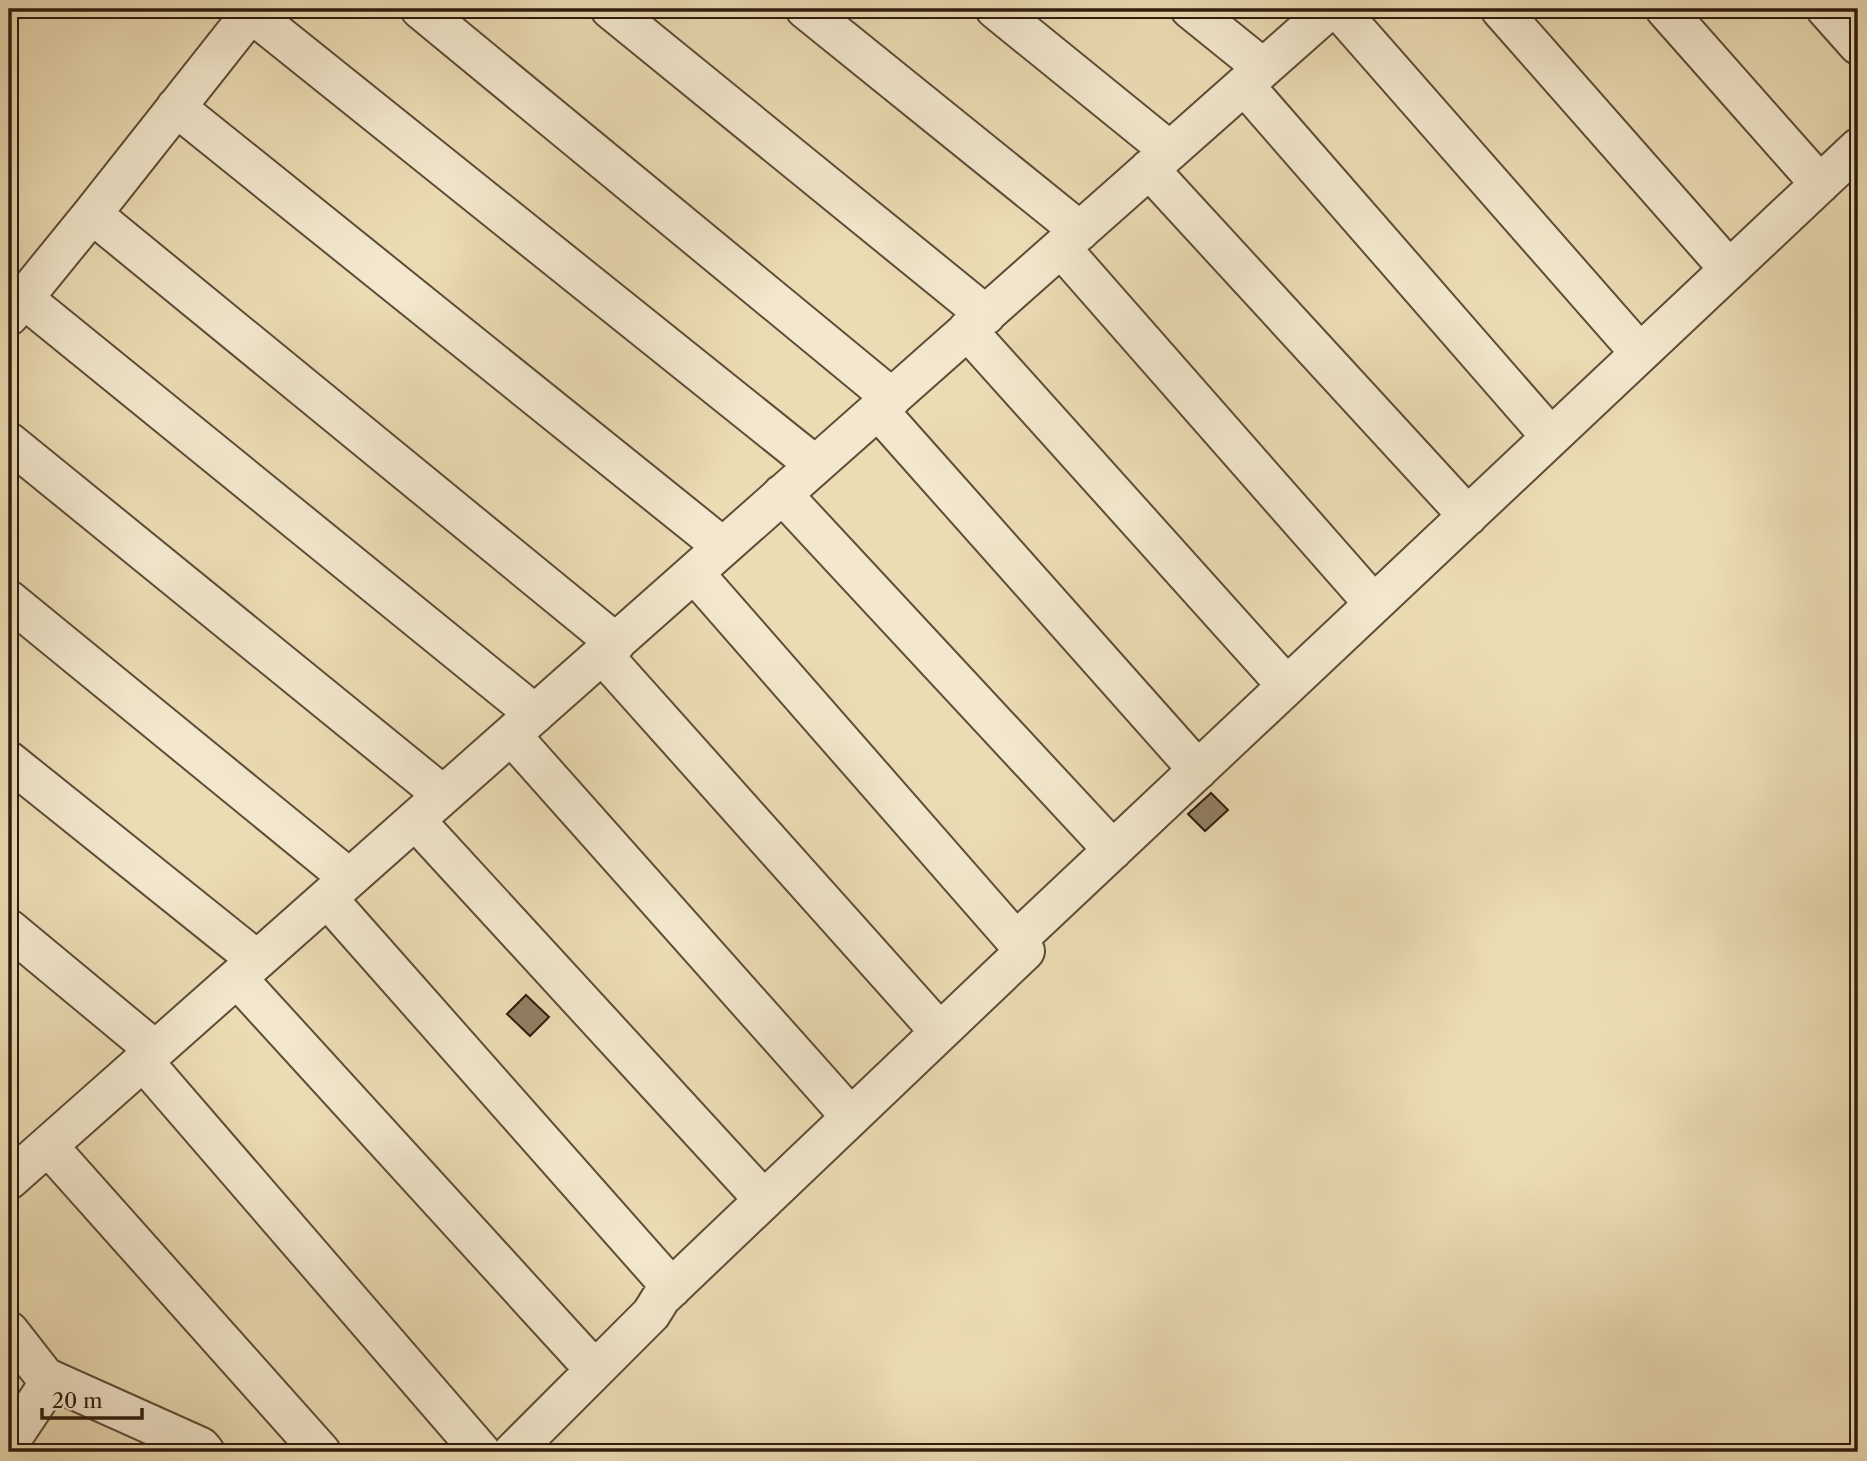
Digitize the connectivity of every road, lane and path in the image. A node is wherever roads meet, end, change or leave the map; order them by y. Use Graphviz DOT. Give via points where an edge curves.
graph roads {
  1 [pos="420,9"];
  2 [pos="610,9"];
  3 [pos="805,9"];
  4 [pos="995,9"];
  5 [pos="1190,9"];
  6 [pos="1330,9"];
  7 [pos="1338,9"];
  8 [pos="1500,9"];
  9 [pos="1665,9"];
  10 [pos="1826,9"];
  11 [pos="252,11"];
  12 [pos="1858,45"];
  13 [pos="1254,77"];
  14 [pos="176,107"];
  15 [pos="1858,148"];
  16 [pos="1160,160"];
  17 [pos="1820,184"];
  18 [pos="92,214"];
  19 [pos="1070,239"];
  20 [pos="1729,270"];
  21 [pos="16,307"];
  22 [pos="976,322"];
  23 [pos="1640,354"];
  24 [pos="885,404"];
  25 [pos="1551,438"];
  26 [pos="9,442"];
  27 [pos="815,465"];
  28 [pos="782,494"];
  29 [pos="1468,516"];
  30 [pos="723,547"];
  31 [pos="695,573"];
  32 [pos="9,600"];
  33 [pos="1374,604"];
  34 [pos="609,648"];
  35 [pos="1287,686"];
  36 [pos="523,724"];
  37 [pos="9,761"];
  38 [pos="1198,770"];
  39 [pos="429,807"];
  40 [pos="1113,850"];
  41 [pos="338,888"];
  42 [pos="9,929"];
  43 [pos="1017,941"];
  44 [pos="247,969"];
  45 [pos="940,1032"];
  46 [pos="149,1056"];
  47 [pos="851,1117"];
  48 [pos="48,1146"];
  49 [pos="9,1180"];
  50 [pos="764,1200"];
  51 [pos="672,1288"];
  52 [pos="9,1331"];
  53 [pos="595,1370"];
  54 [pos="51,1380"];
  55 [pos="159,1442"];
  56 [pos="9,1443"];
  57 [pos="205,1452"];
  58 [pos="321,1452"];
  59 [pos="481,1452"];
  60 [pos="513,1452"];
  1 -- 24 [label="street"];
  2 -- 22 [label="street"];
  3 -- 19 [label="street"];
  4 -- 16 [label="street"];
  5 -- 13 [label="street"];
  6 -- 13 [label="street"];
  7 -- 23 [label="street"];
  8 -- 20 [label="street"];
  9 -- 17 [label="street"];
  10 -- 12 [label="street"];
  11 -- 14 [label="street"];
  11 -- 27 [label="street"];
  13 -- 16 [label="street"];
  13 -- 25 [label="street"];
  14 -- 18 [label="street"];
  14 -- 30 [label="street"];
  15 -- 17 [label="street"];
  16 -- 19 [label="street"];
  16 -- 29 [label="street"];
  17 -- 20 [label="street"];
  18 -- 21 [label="street"];
  18 -- 34 [label="street"];
  19 -- 22 [label="street"];
  19 -- 33 [label="street"];
  20 -- 23 [label="street"];
  21 -- 36 [label="street"];
  22 -- 24 [label="street"];
  22 -- 35 [label="street"];
  23 -- 25 [label="street"];
  24 -- 27 [label="street"];
  24 -- 38 [label="street"];
  25 -- 29 [label="street"];
  26 -- 39 [label="street"];
  27 -- 28 [label="street"];
  28 -- 30 [label="street"];
  28 -- 40 [label="street"];
  29 -- 33 [label="street"];
  30 -- 31 [label="street"];
  31 -- 34 [label="street"];
  31 -- 43 [label="street"];
  32 -- 41 [label="street"];
  33 -- 35 [label="street"];
  34 -- 36 [label="street"];
  34 -- 45 [label="street"];
  35 -- 38 [label="street"];
  36 -- 39 [label="street"];
  36 -- 47 [label="street"];
  37 -- 44 [label="street"];
  38 -- 40 [label="street"];
  39 -- 41 [label="street"];
  39 -- 50 [label="street"];
  40 -- 43 [label="street"];
  41 -- 44 [label="street"];
  41 -- 51 [label="street"];
  42 -- 46 [label="street"];
  43 -- 45 [label="street" via="1025,951"];
  44 -- 46 [label="street"];
  44 -- 53 [label="street"];
  45 -- 47 [label="street"];
  46 -- 48 [label="street"];
  46 -- 59 [label="street"];
  47 -- 50 [label="street"];
  48 -- 49 [label="street"];
  48 -- 58 [label="street"];
  50 -- 51 [label="street"];
  51 -- 53 [label="street"];
  52 -- 54 [label="street"];
  53 -- 60 [label="street"];
  54 -- 55 [label="street"];
  54 -- 56 [label="street"];
  55 -- 57 [label="street" via="201,1447"];
}
